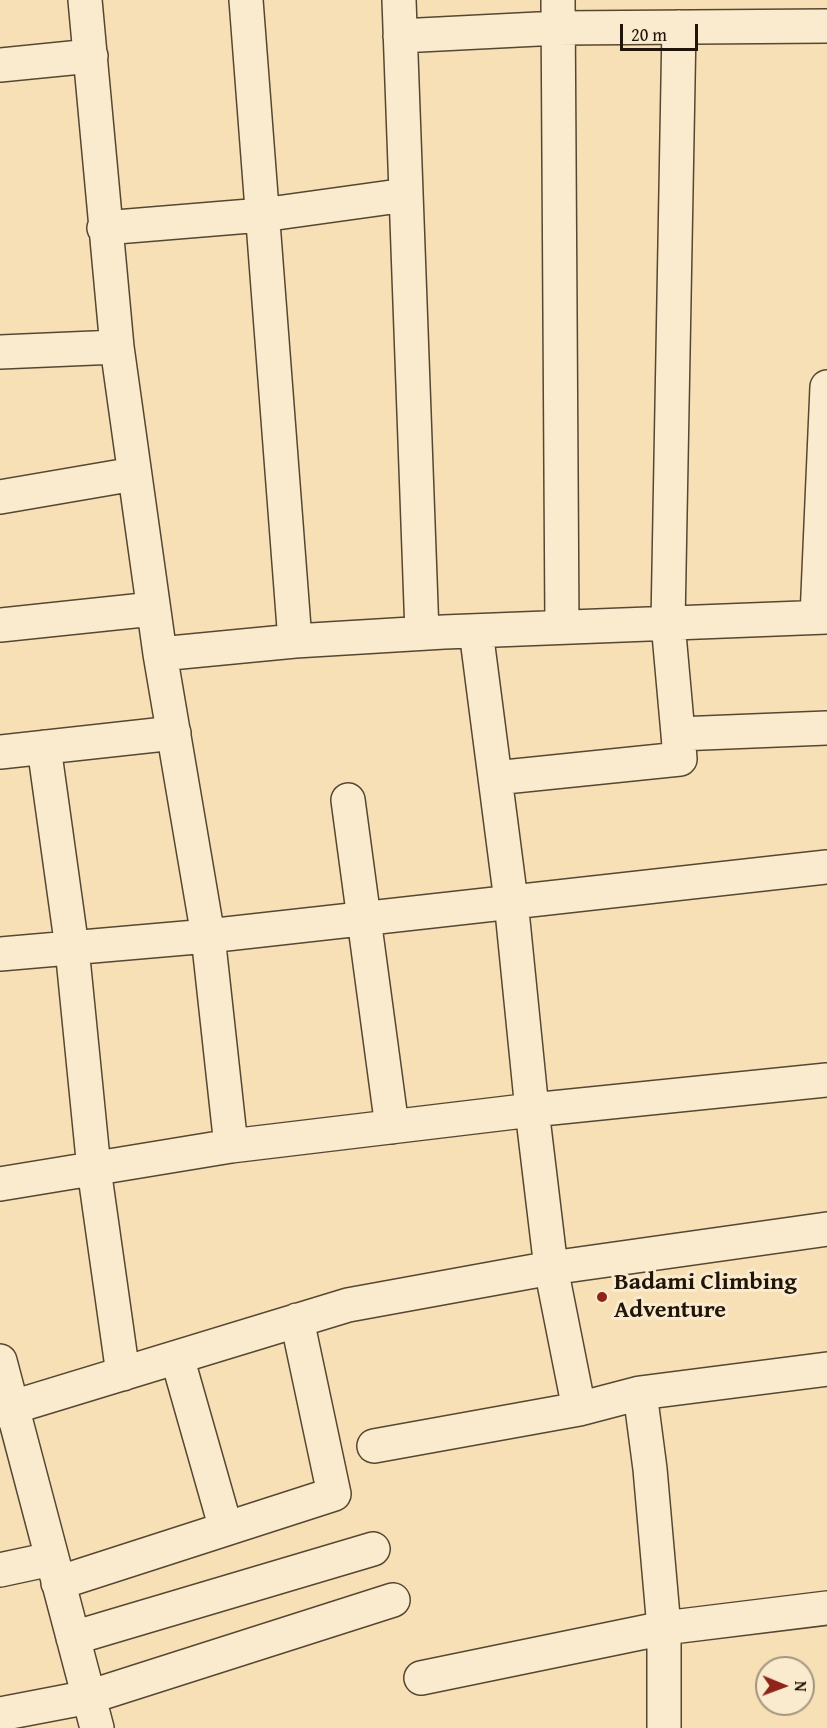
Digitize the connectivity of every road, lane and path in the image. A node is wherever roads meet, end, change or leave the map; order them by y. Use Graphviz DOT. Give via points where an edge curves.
graph roads {
  1 [pos="85,0"];
  2 [pos="246,0"];
  3 [pos="399,0"];
  4 [pos="558,14"];
  5 [pos="827,26"];
  6 [pos="679,27"];
  7 [pos="400,36"];
  8 [pos="91,56"];
  9 [pos="0,65"];
  10 [pos="406,195"];
  11 [pos="262,215"];
  12 [pos="105,228"];
  13 [pos="117,347"];
  14 [pos="0,352"];
  15 [pos="827,387"];
  16 [pos="134,474"];
  17 [pos="0,497"];
  18 [pos="153,609"];
  19 [pos="822,617"];
  20 [pos="668,623"];
  21 [pos="0,625"];
  22 [pos="562,627"];
  23 [pos="476,631"];
  24 [pos="422,633"];
  25 [pos="296,641"];
  26 [pos="160,654"];
  27 [pos="827,728"];
  28 [pos="174,733"];
  29 [pos="678,734"];
  30 [pos="44,747"];
  31 [pos="0,752"];
  32 [pos="495,778"];
  33 [pos="348,800"];
  34 [pos="827,867"];
  35 [pos="511,901"];
  36 [pos="365,918"];
  37 [pos="208,936"];
  38 [pos="72,948"];
  39 [pos="0,954"];
  40 [pos="827,1080"];
  41 [pos="532,1110"];
  42 [pos="392,1127"];
  43 [pos="231,1146"];
  44 [pos="94,1169"];
  45 [pos="0,1184"];
  46 [pos="827,1229"];
  47 [pos="552,1268"];
  48 [pos="297,1320"];
  49 [pos="177,1357"];
  50 [pos="0,1360"];
  51 [pos="827,1369"];
  52 [pos="123,1374"];
  53 [pos="640,1393"];
  54 [pos="6,1409"];
  55 [pos="579,1409"];
  56 [pos="374,1446"];
  57 [pos="226,1529"];
  58 [pos="373,1549"];
  59 [pos="0,1570"];
  60 [pos="55,1571"];
  61 [pos="393,1600"];
  62 [pos="827,1608"];
  63 [pos="664,1628"];
  64 [pos="73,1638"];
  65 [pos="422,1678"];
  66 [pos="89,1697"];
  67 [pos="0,1714"];
  68 [pos="97,1728"];
  69 [pos="664,1728"];
  1 -- 8 [label="street"];
  2 -- 11 [label="street"];
  3 -- 7 [label="street"];
  4 -- 6 [label="street"];
  4 -- 7 [label="street"];
  4 -- 22 [label="street"];
  5 -- 6 [label="street"];
  6 -- 20 [label="street"];
  7 -- 10 [label="street"];
  8 -- 9 [label="street"];
  8 -- 12 [label="street"];
  10 -- 11 [label="street"];
  10 -- 24 [label="street"];
  11 -- 12 [label="street"];
  11 -- 25 [label="street"];
  12 -- 13 [label="street"];
  13 -- 14 [label="street"];
  13 -- 16 [label="street"];
  15 -- 19 [label="street"];
  16 -- 17 [label="street"];
  16 -- 18 [label="street"];
  18 -- 21 [label="street"];
  18 -- 26 [label="street"];
  19 -- 20 [label="street"];
  20 -- 22 [label="street"];
  20 -- 29 [label="street"];
  22 -- 23 [label="street"];
  23 -- 24 [label="street"];
  23 -- 32 [label="street"];
  24 -- 25 [label="street"];
  25 -- 26 [label="street"];
  26 -- 28 [label="street"];
  27 -- 29 [label="street"];
  28 -- 30 [label="street"];
  28 -- 37 [label="street"];
  29 -- 32 [label="street" via="680,759"];
  30 -- 31 [label="street"];
  30 -- 38 [label="street"];
  32 -- 35 [label="street"];
  33 -- 36 [label="street"];
  34 -- 35 [label="street"];
  35 -- 36 [label="street"];
  35 -- 41 [label="street"];
  36 -- 37 [label="street"];
  36 -- 42 [label="street"];
  37 -- 38 [label="street"];
  37 -- 43 [label="street"];
  38 -- 39 [label="street"];
  38 -- 44 [label="street"];
  40 -- 41 [label="street"];
  41 -- 42 [label="street"];
  41 -- 47 [label="street"];
  42 -- 43 [label="street"];
  43 -- 44 [label="street"];
  44 -- 45 [label="street"];
  44 -- 52 [label="street"];
  46 -- 47 [label="street"];
  47 -- 48 [label="street" via="348,1305"];
  47 -- 55 [label="street"];
  48 -- 49 [label="street"];
  48 -- 57 [label="street" via="334,1494"];
  49 -- 52 [label="street"];
  49 -- 57 [label="street"];
  50 -- 54 [label="street"];
  51 -- 53 [label="street"];
  52 -- 54 [label="street"];
  53 -- 55 [label="street"];
  53 -- 63 [label="street"];
  54 -- 60 [label="street"];
  55 -- 56 [label="street"];
  57 -- 60 [label="street"];
  58 -- 64 [label="street"];
  59 -- 60 [label="street"];
  60 -- 64 [label="street"];
  61 -- 66 [label="street"];
  62 -- 63 [label="street"];
  63 -- 65 [label="street"];
  63 -- 69 [label="street"];
  64 -- 66 [label="street"];
  66 -- 67 [label="street"];
  66 -- 68 [label="street"];
}
